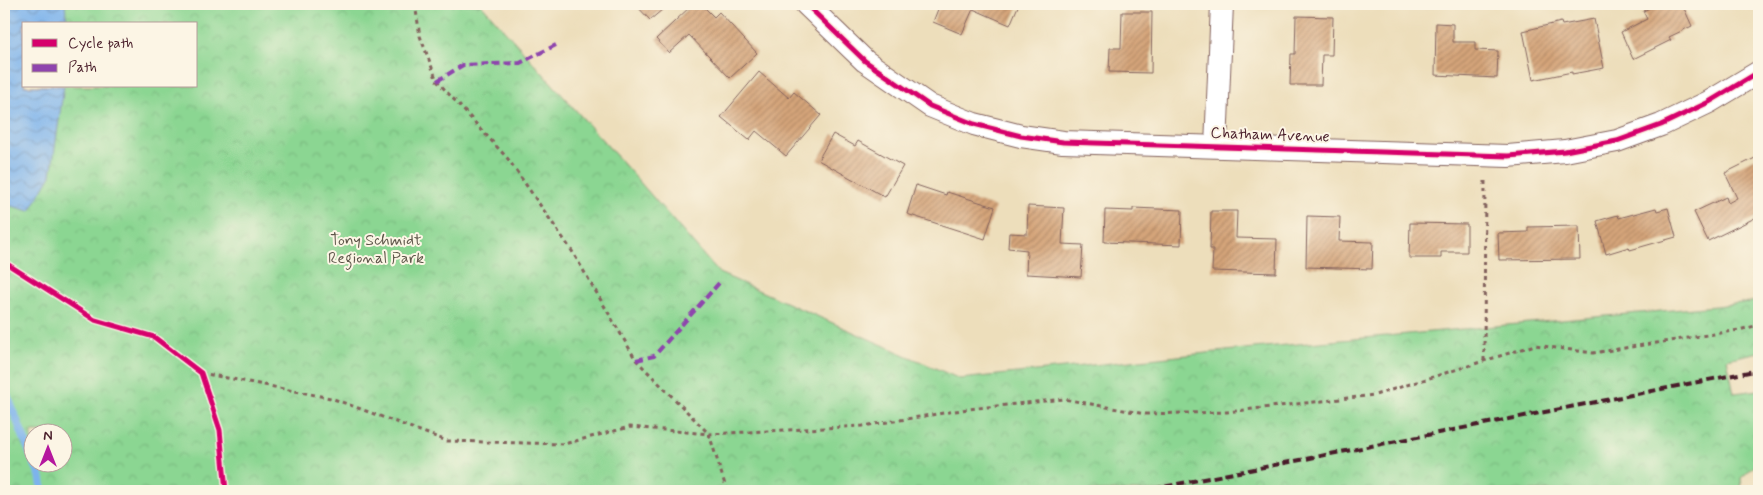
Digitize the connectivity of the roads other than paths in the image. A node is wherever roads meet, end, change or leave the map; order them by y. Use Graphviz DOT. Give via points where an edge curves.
graph roads {
  1 [pos="806,4"];
  2 [pos="1222,4"];
  3 [pos="1759,72"];
  4 [pos="1216,146"];
  1 -- 4 [label="street, Chatham Avenue" via="865,61 930,106 974,124 1063,142"];
  2 -- 4 [label="street"];
  3 -- 4 [label="street, Chatham Avenue" via="1662,125 1616,141 1565,152 1508,156"];
}
